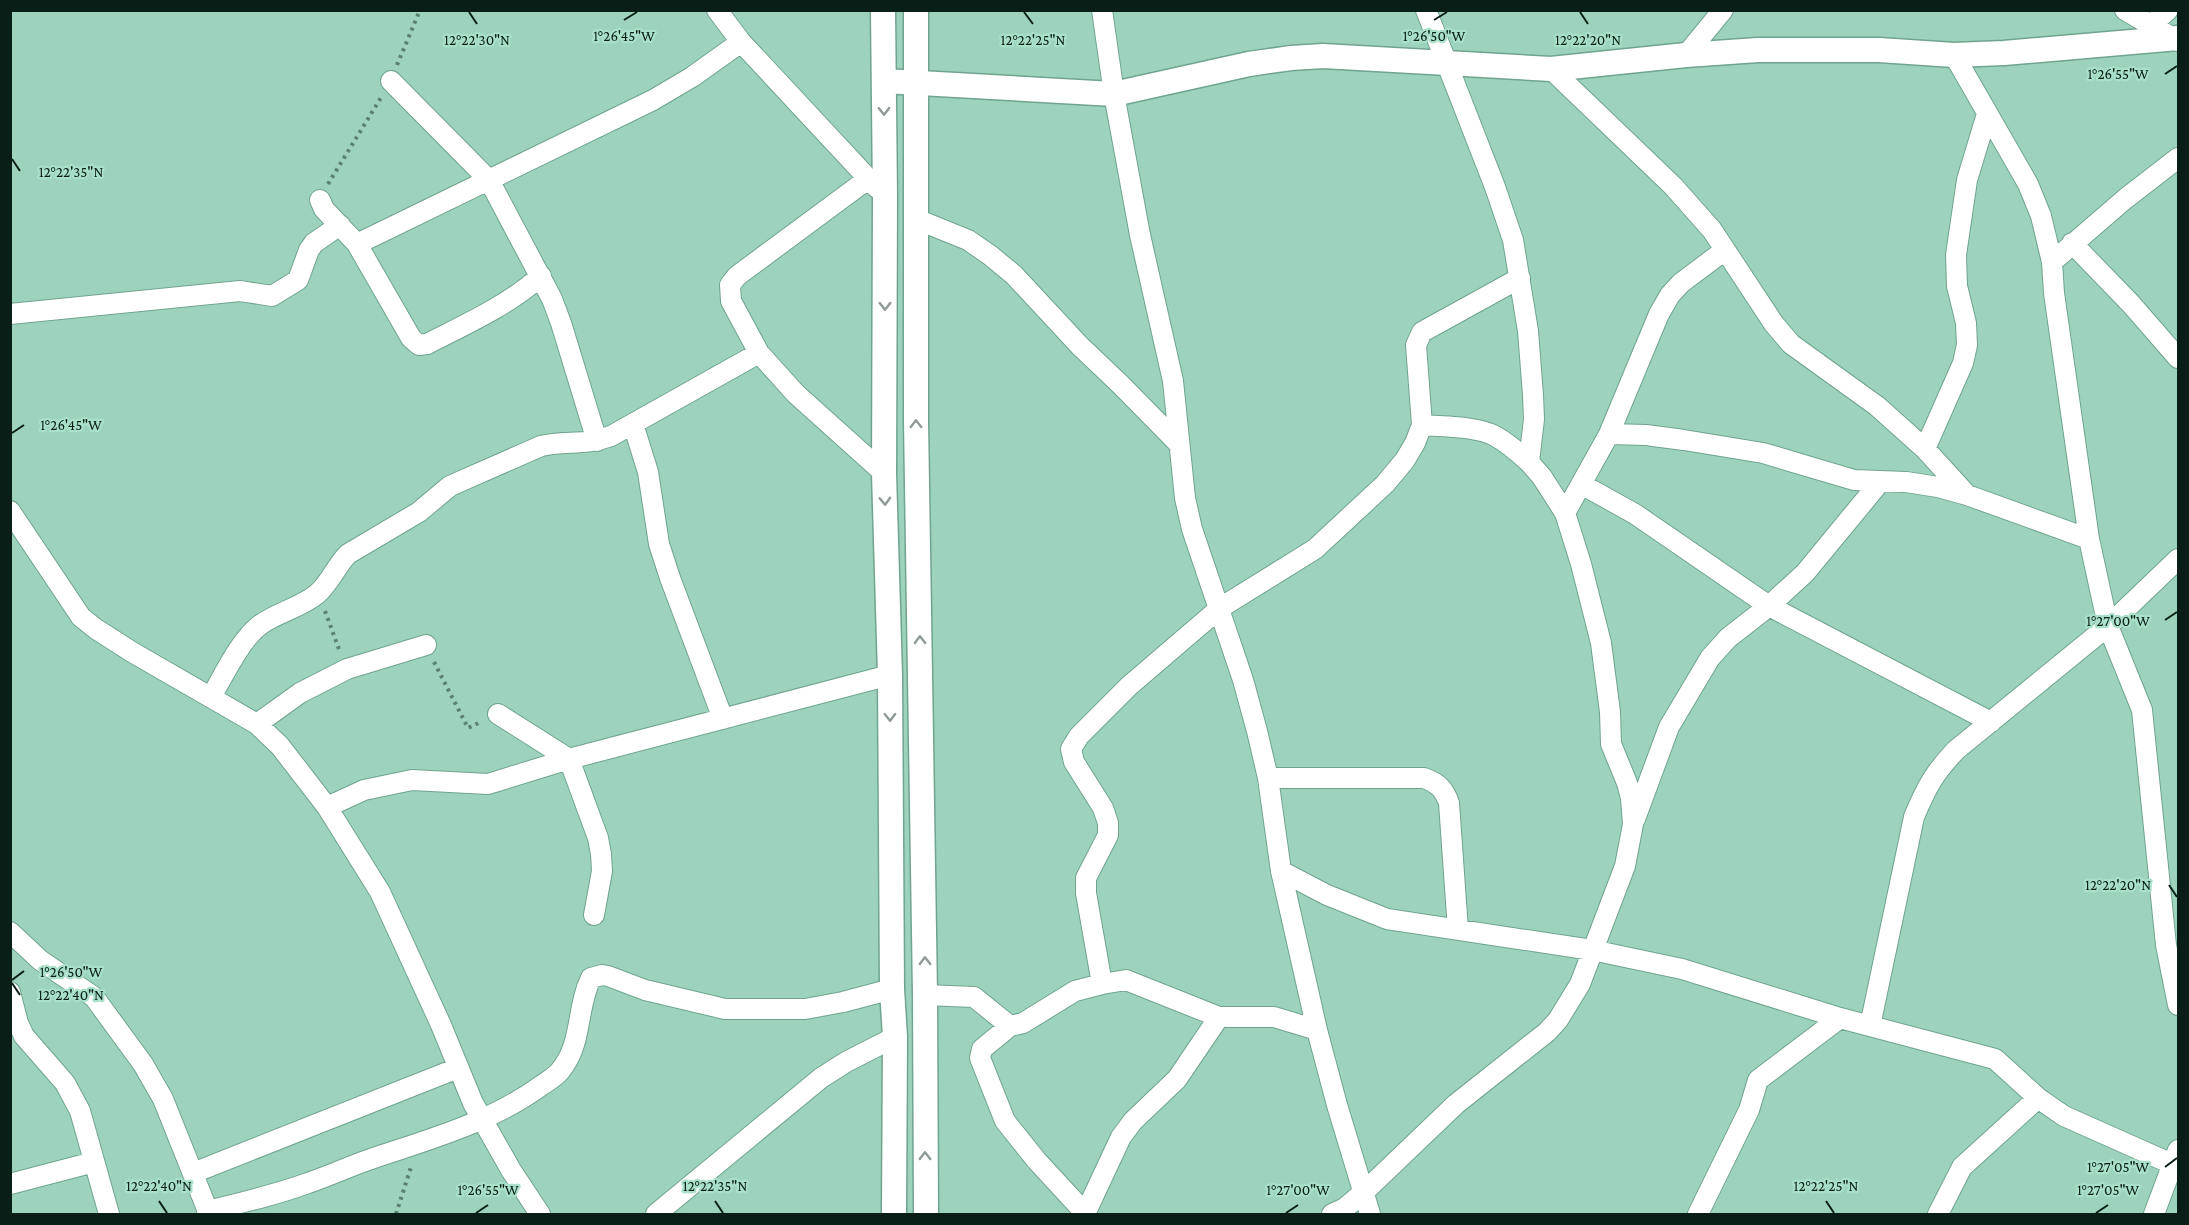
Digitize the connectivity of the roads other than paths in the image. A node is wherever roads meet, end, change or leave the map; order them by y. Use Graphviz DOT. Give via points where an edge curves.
graph roads {
  1 [pos="717,10"];
  2 [pos="883,10"];
  3 [pos="916,10"];
  4 [pos="1102,10"];
  5 [pos="1426,10"];
  6 [pos="1723,10"];
  7 [pos="2125,10"];
  8 [pos="2168,10"];
  9 [pos="2151,25"];
  10 [pos="2176,39"];
  11 [pos="741,42"];
  12 [pos="1686,55"];
  13 [pos="1954,55"];
  14 [pos="1448,63"];
  15 [pos="1551,69"];
  16 [pos="391,81"];
  17 [pos="884,81"];
  18 [pos="918,82"];
  19 [pos="1114,94"];
  20 [pos="1988,114"];
  21 [pos="2178,158"];
  22 [pos="868,179"];
  23 [pos="489,180"];
  24 [pos="885,197"];
  25 [pos="320,200"];
  26 [pos="916,219"];
  27 [pos="340,225"];
  28 [pos="2072,243"];
  29 [pos="357,244"];
  30 [pos="1725,250"];
  31 [pos="2052,262"];
  32 [pos="541,276"];
  33 [pos="1521,278"];
  34 [pos="10,314"];
  35 [pos="759,353"];
  36 [pos="2178,358"];
  37 [pos="633,424"];
  38 [pos="1422,425"];
  39 [pos="1609,434"];
  40 [pos="597,441"];
  41 [pos="1179,444"];
  42 [pos="1925,449"];
  43 [pos="1529,462"];
  44 [pos="884,472"];
  45 [pos="1880,482"];
  46 [pos="1581,484"];
  47 [pos="1967,495"];
  48 [pos="10,510"];
  49 [pos="1565,513"];
  50 [pos="2089,539"];
  51 [pos="2178,560"];
  52 [pos="1769,606"];
  53 [pos="1220,608"];
  54 [pos="2108,626"];
  55 [pos="426,645"];
  56 [pos="890,675"];
  57 [pos="211,697"];
  58 [pos="498,714"];
  59 [pos="723,719"];
  60 [pos="1991,722"];
  61 [pos="257,724"];
  62 [pos="570,759"];
  63 [pos="1268,778"];
  64 [pos="327,807"];
  65 [pos="1633,824"];
  66 [pos="1281,871"];
  67 [pos="594,915"];
  68 [pos="1458,930"];
  69 [pos="10,932"];
  70 [pos="1592,950"];
  71 [pos="1102,984"];
  72 [pos="892,989"];
  73 [pos="10,992"];
  74 [pos="925,995"];
  75 [pos="2178,1005"];
  76 [pos="1218,1017"];
  77 [pos="1840,1018"];
  78 [pos="1010,1026"];
  79 [pos="1869,1026"];
  80 [pos="1317,1030"];
  81 [pos="895,1037"];
  82 [pos="458,1068"];
  83 [pos="2038,1098"];
  84 [pos="482,1120"];
  85 [pos="2175,1157"];
  86 [pos="94,1162"];
  87 [pos="193,1173"];
  88 [pos="10,1184"];
  89 [pos="1364,1192"];
  90 [pos="208,1213"];
  91 [pos="1085,1214"];
  92 [pos="109,1215"];
  93 [pos="540,1215"];
  94 [pos="656,1215"];
  95 [pos="894,1215"];
  96 [pos="926,1215"];
  97 [pos="1332,1215"];
  98 [pos="1370,1215"];
  99 [pos="1698,1215"];
  100 [pos="1938,1215"];
  101 [pos="2154,1215"];
  1 -- 11 [label="street"];
  2 -- 17 [label="street"];
  3 -- 18 [label="street"];
  4 -- 19 [label="street"];
  5 -- 14 [label="street"];
  6 -- 12 [label="street"];
  7 -- 9 [label="street"];
  8 -- 9 [label="street"];
  9 -- 10 [label="street"];
  10 -- 13 [label="street"];
  11 -- 22 [label="street"];
  11 -- 23 [label="street" via="652,100"];
  12 -- 13 [label="street" via="1801,50"];
  12 -- 15 [label="street"];
  13 -- 20 [label="street"];
  14 -- 15 [label="street"];
  14 -- 19 [label="street" via="1291,58"];
  14 -- 33 [label="street" via="1513,240"];
  15 -- 30 [label="street" via="1673,186"];
  16 -- 23 [label="street"];
  17 -- 18 [label="street"];
  17 -- 24 [label="street, one-way"];
  18 -- 19 [label="street"];
  18 -- 26 [label="street"];
  19 -- 41 [label="street" via="1140,236 1173,381"];
  20 -- 31 [label="street" via="2028,184 2041,216"];
  20 -- 42 [label="street" via="1967,180 1956,255 1967,345 1963,363"];
  21 -- 28 [label="street"];
  22 -- 24 [label="street"];
  22 -- 35 [label="street" via="730,285 731,301"];
  23 -- 29 [label="street"];
  23 -- 32 [label="street"];
  24 -- 44 [label="street, one-way"];
  25 -- 27 [label="street"];
  26 -- 41 [label="street" via="968,240 1014,275"];
  74 -- 26 [label="street, one-way"];
  27 -- 29 [label="street"];
  27 -- 34 [label="street" via="314,243 298,280 272,296 240,291"];
  28 -- 31 [label="street"];
  28 -- 36 [label="street"];
  29 -- 32 [label="street" via="411,338 422,346 501,306"];
  30 -- 39 [label="street" via="1670,295"];
  30 -- 42 [label="street" via="1791,344 1876,405"];
  31 -- 50 [label="street"];
  32 -- 40 [label="street" via="561,322"];
  33 -- 38 [label="street" via="1422,332 1416,345"];
  33 -- 43 [label="street" via="1533,395"];
  35 -- 37 [label="street"];
  35 -- 44 [label="street" via="796,394"];
  37 -- 40 [label="street"];
  37 -- 59 [label="street" via="648,472 659,544"];
  38 -- 43 [label="street" via="1493,435"];
  38 -- 53 [label="street" via="1406,460 1315,549"];
  39 -- 45 [label="street" via="1646,435 1763,453 1832,475"];
  39 -- 46 [label="street"];
  40 -- 57 [label="street" via="541,446 450,486 418,512 348,554 318,594 272,617 248,635"];
  41 -- 53 [label="street" via="1192,529"];
  42 -- 47 [label="street"];
  43 -- 49 [label="street"];
  44 -- 56 [label="street, one-way"];
  45 -- 47 [label="street" via="1906,482"];
  45 -- 52 [label="street" via="1805,573"];
  46 -- 49 [label="street"];
  46 -- 52 [label="street" via="1635,514"];
  47 -- 50 [label="street"];
  48 -- 57 [label="street" via="81,617 132,652"];
  49 -- 65 [label="street" via="1601,643 1611,744 1627,783"];
  50 -- 54 [label="street"];
  51 -- 54 [label="street"];
  52 -- 60 [label="street"];
  52 -- 65 [label="street" via="1728,638 1710,658 1669,727"];
  53 -- 63 [label="street"];
  53 -- 71 [label="street" via="1129,686 1071,749 1074,762 1103,808 1108,824 1108,835 1086,878"];
  54 -- 60 [label="street"];
  54 -- 75 [label="street" via="2142,710 2166,945"];
  55 -- 61 [label="street" via="347,669 300,693"];
  56 -- 59 [label="street"];
  56 -- 72 [label="street, one-way"];
  57 -- 61 [label="street"];
  58 -- 62 [label="street"];
  59 -- 62 [label="street"];
  60 -- 79 [label="street" via="1956,750 1924,792 1914,817"];
  61 -- 64 [label="street" via="280,746"];
  62 -- 64 [label="street" via="488,784 412,780 382,785"];
  62 -- 67 [label="street" via="601,854"];
  63 -- 66 [label="street"];
  63 -- 68 [label="street" via="1424,778 1440,786 1449,803"];
  64 -- 82 [label="street" via="380,892"];
  65 -- 70 [label="street" via="1625,866"];
  66 -- 68 [label="street" via="1370,914"];
  66 -- 80 [label="street"];
  68 -- 70 [label="street"];
  69 -- 87 [label="street" via="104,1008 163,1099"];
  70 -- 77 [label="street" via="1682,969"];
  70 -- 89 [label="street" via="1580,984 1552,1026 1456,1104"];
  71 -- 76 [label="street" via="1126,980"];
  71 -- 78 [label="street" via="1075,991 1023,1023"];
  72 -- 81 [label="street"];
  72 -- 84 [label="street" via="805,1009 725,1009 645,990 608,976 595,976 587,987 569,1059 558,1073 527,1096"];
  73 -- 86 [label="street" via="24,1036 65,1083 80,1111"];
  74 -- 78 [label="street" via="974,997"];
  96 -- 74 [label="street, one-way"];
  76 -- 80 [label="street" via="1274,1017"];
  76 -- 91 [label="street" via="1177,1079 1121,1137"];
  77 -- 79 [label="street"];
  77 -- 99 [label="street" via="1758,1080 1749,1110"];
  78 -- 91 [label="street" via="982,1049 980,1058 1005,1121"];
  79 -- 83 [label="street" via="1995,1059"];
  80 -- 89 [label="street"];
  81 -- 94 [label="street" via="821,1078"];
  81 -- 95 [label="street"];
  82 -- 84 [label="street"];
  82 -- 87 [label="street"];
  83 -- 85 [label="street" via="2064,1116"];
  83 -- 100 [label="street" via="1962,1167"];
  84 -- 90 [label="street" via="289,1190"];
  84 -- 93 [label="street"];
  85 -- 101 [label="street"];
  86 -- 88 [label="street"];
  86 -- 92 [label="street"];
  87 -- 90 [label="street"];
  89 -- 97 [label="street"];
  89 -- 98 [label="street"];
}
